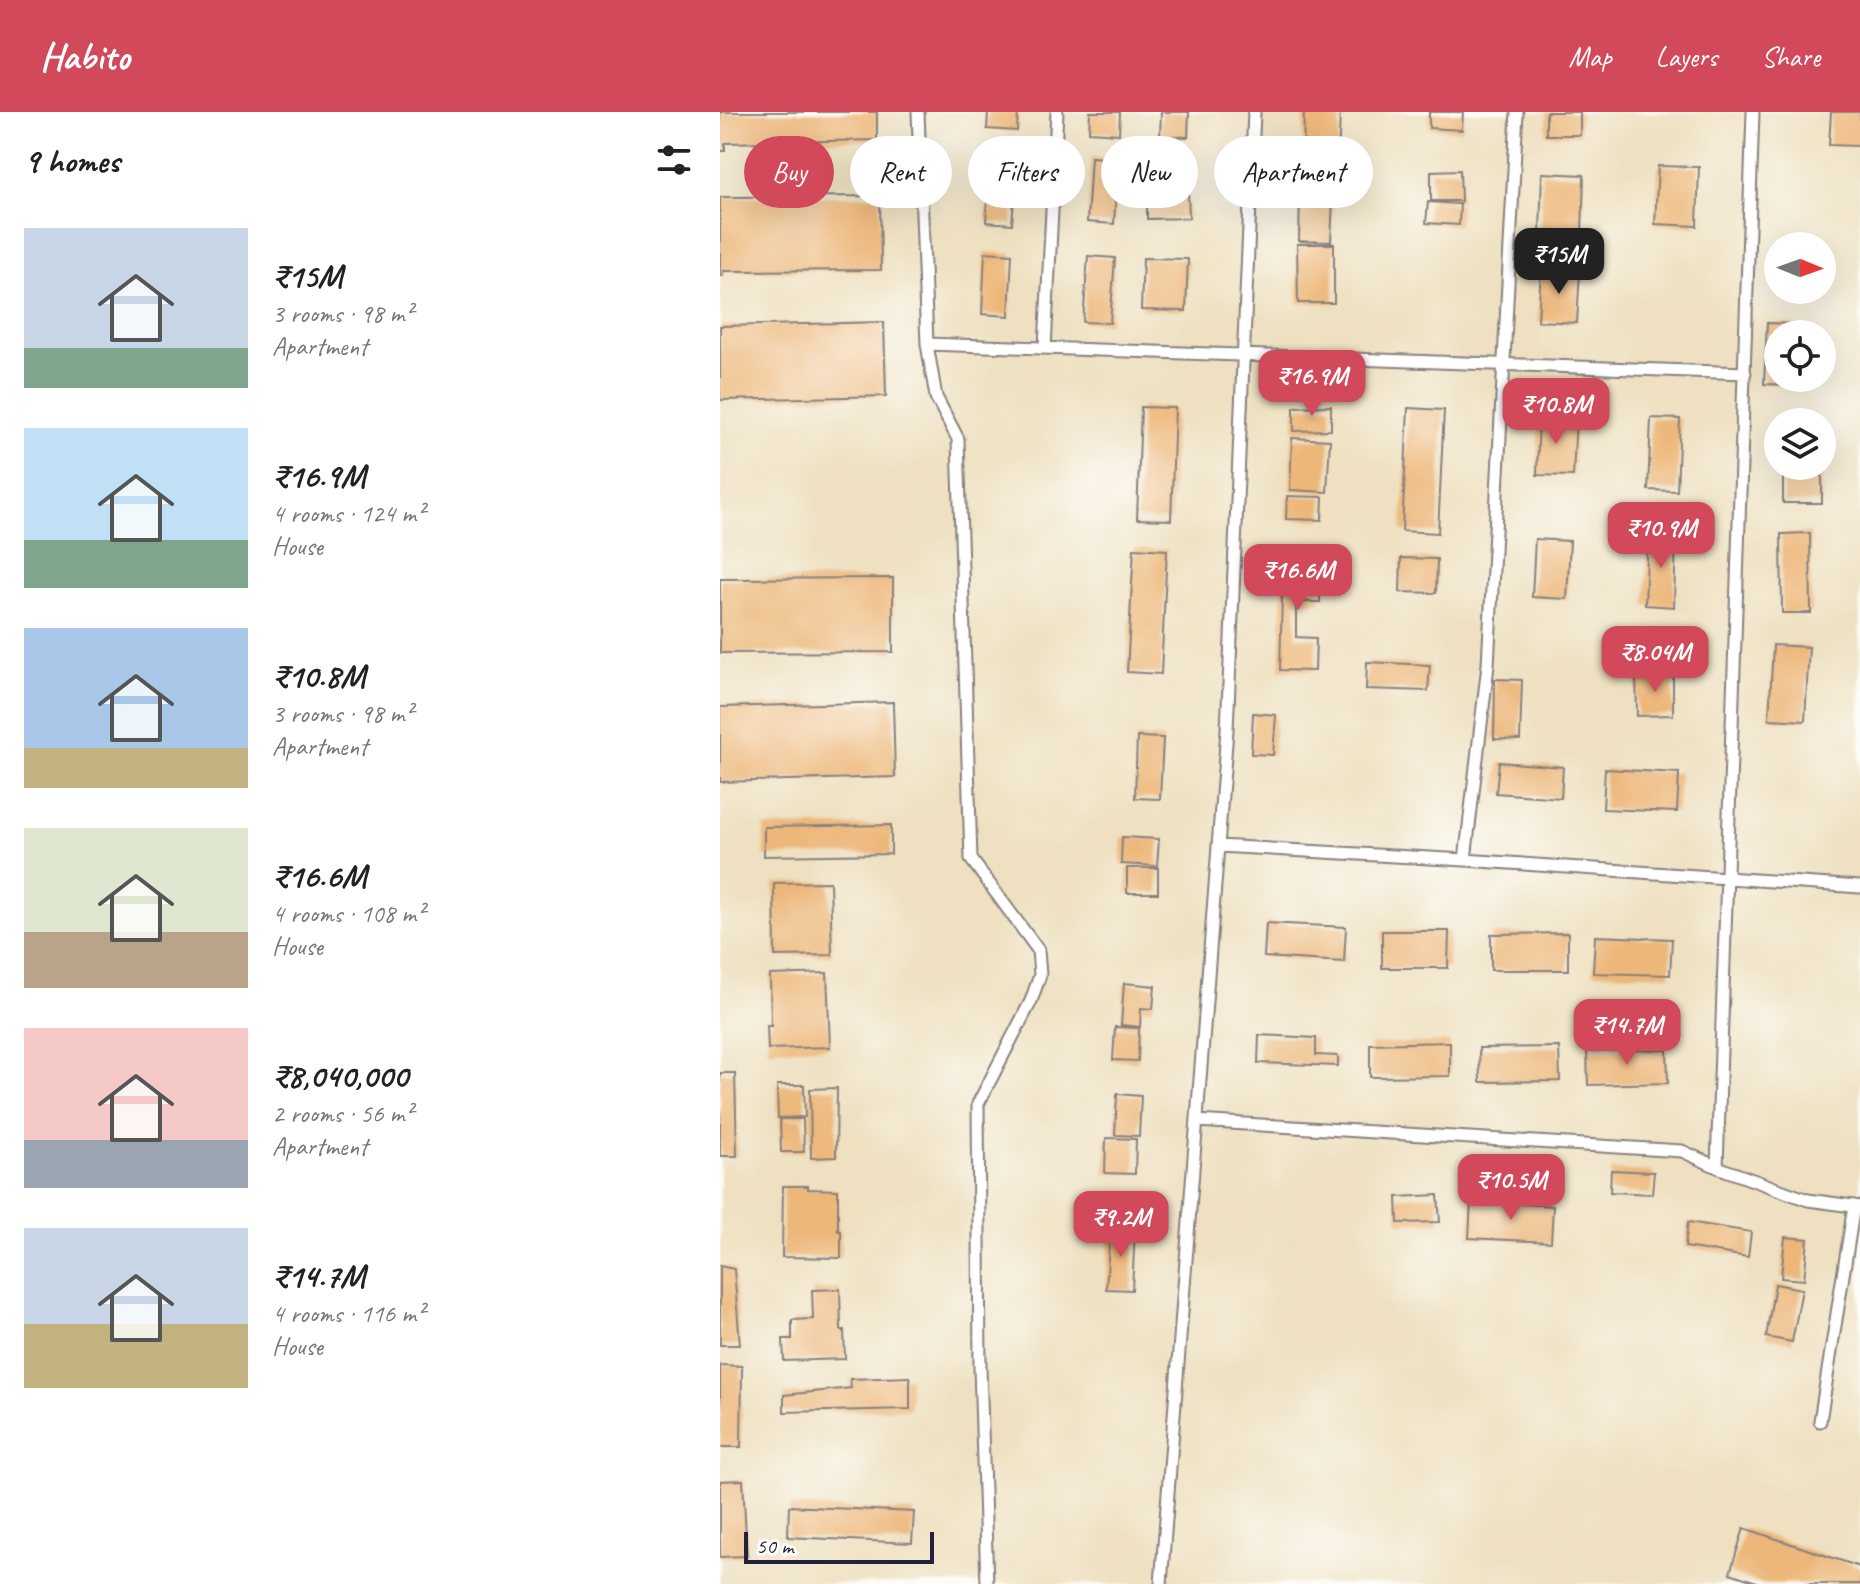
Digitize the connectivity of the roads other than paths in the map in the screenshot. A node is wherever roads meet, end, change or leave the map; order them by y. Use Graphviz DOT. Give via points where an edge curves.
graph roads {
  1 [pos="918,112"];
  2 [pos="1057,112"];
  3 [pos="1254,112"];
  4 [pos="1517,112"];
  5 [pos="1753,112"];
  6 [pos="927,344"];
  7 [pos="1045,348"];
  8 [pos="1243,355"];
  9 [pos="1504,364"];
  10 [pos="1745,373"];
  11 [pos="1218,846"];
  12 [pos="1465,860"];
  13 [pos="1728,878"];
  14 [pos="1860,887"];
  15 [pos="1197,1121"];
  16 [pos="1717,1167"];
  17 [pos="1857,1207"];
  18 [pos="1820,1421"];
  19 [pos="987,1584"];
  20 [pos="1161,1584"];
  1 -- 6 [label="lane"];
  2 -- 7 [label="lane"];
  3 -- 8 [label="lane"];
  4 -- 9 [label="lane"];
  5 -- 10 [label="lane"];
  6 -- 7 [label="lane"];
  6 -- 19 [label="lane" via="936,397 958,439 971,859 1038,950 1040,975 978,1104"];
  7 -- 8 [label="lane"];
  8 -- 9 [label="lane"];
  8 -- 11 [label="lane"];
  9 -- 10 [label="lane"];
  9 -- 12 [label="lane" via="1488,665"];
  10 -- 13 [label="lane"];
  11 -- 12 [label="lane"];
  11 -- 15 [label="lane"];
  12 -- 13 [label="lane"];
  13 -- 14 [label="lane"];
  13 -- 16 [label="lane"];
  15 -- 16 [label="lane" via="1682,1151"];
  15 -- 20 [label="lane"];
  16 -- 17 [label="lane" via="1808,1200"];
  17 -- 18 [label="lane"];
}
